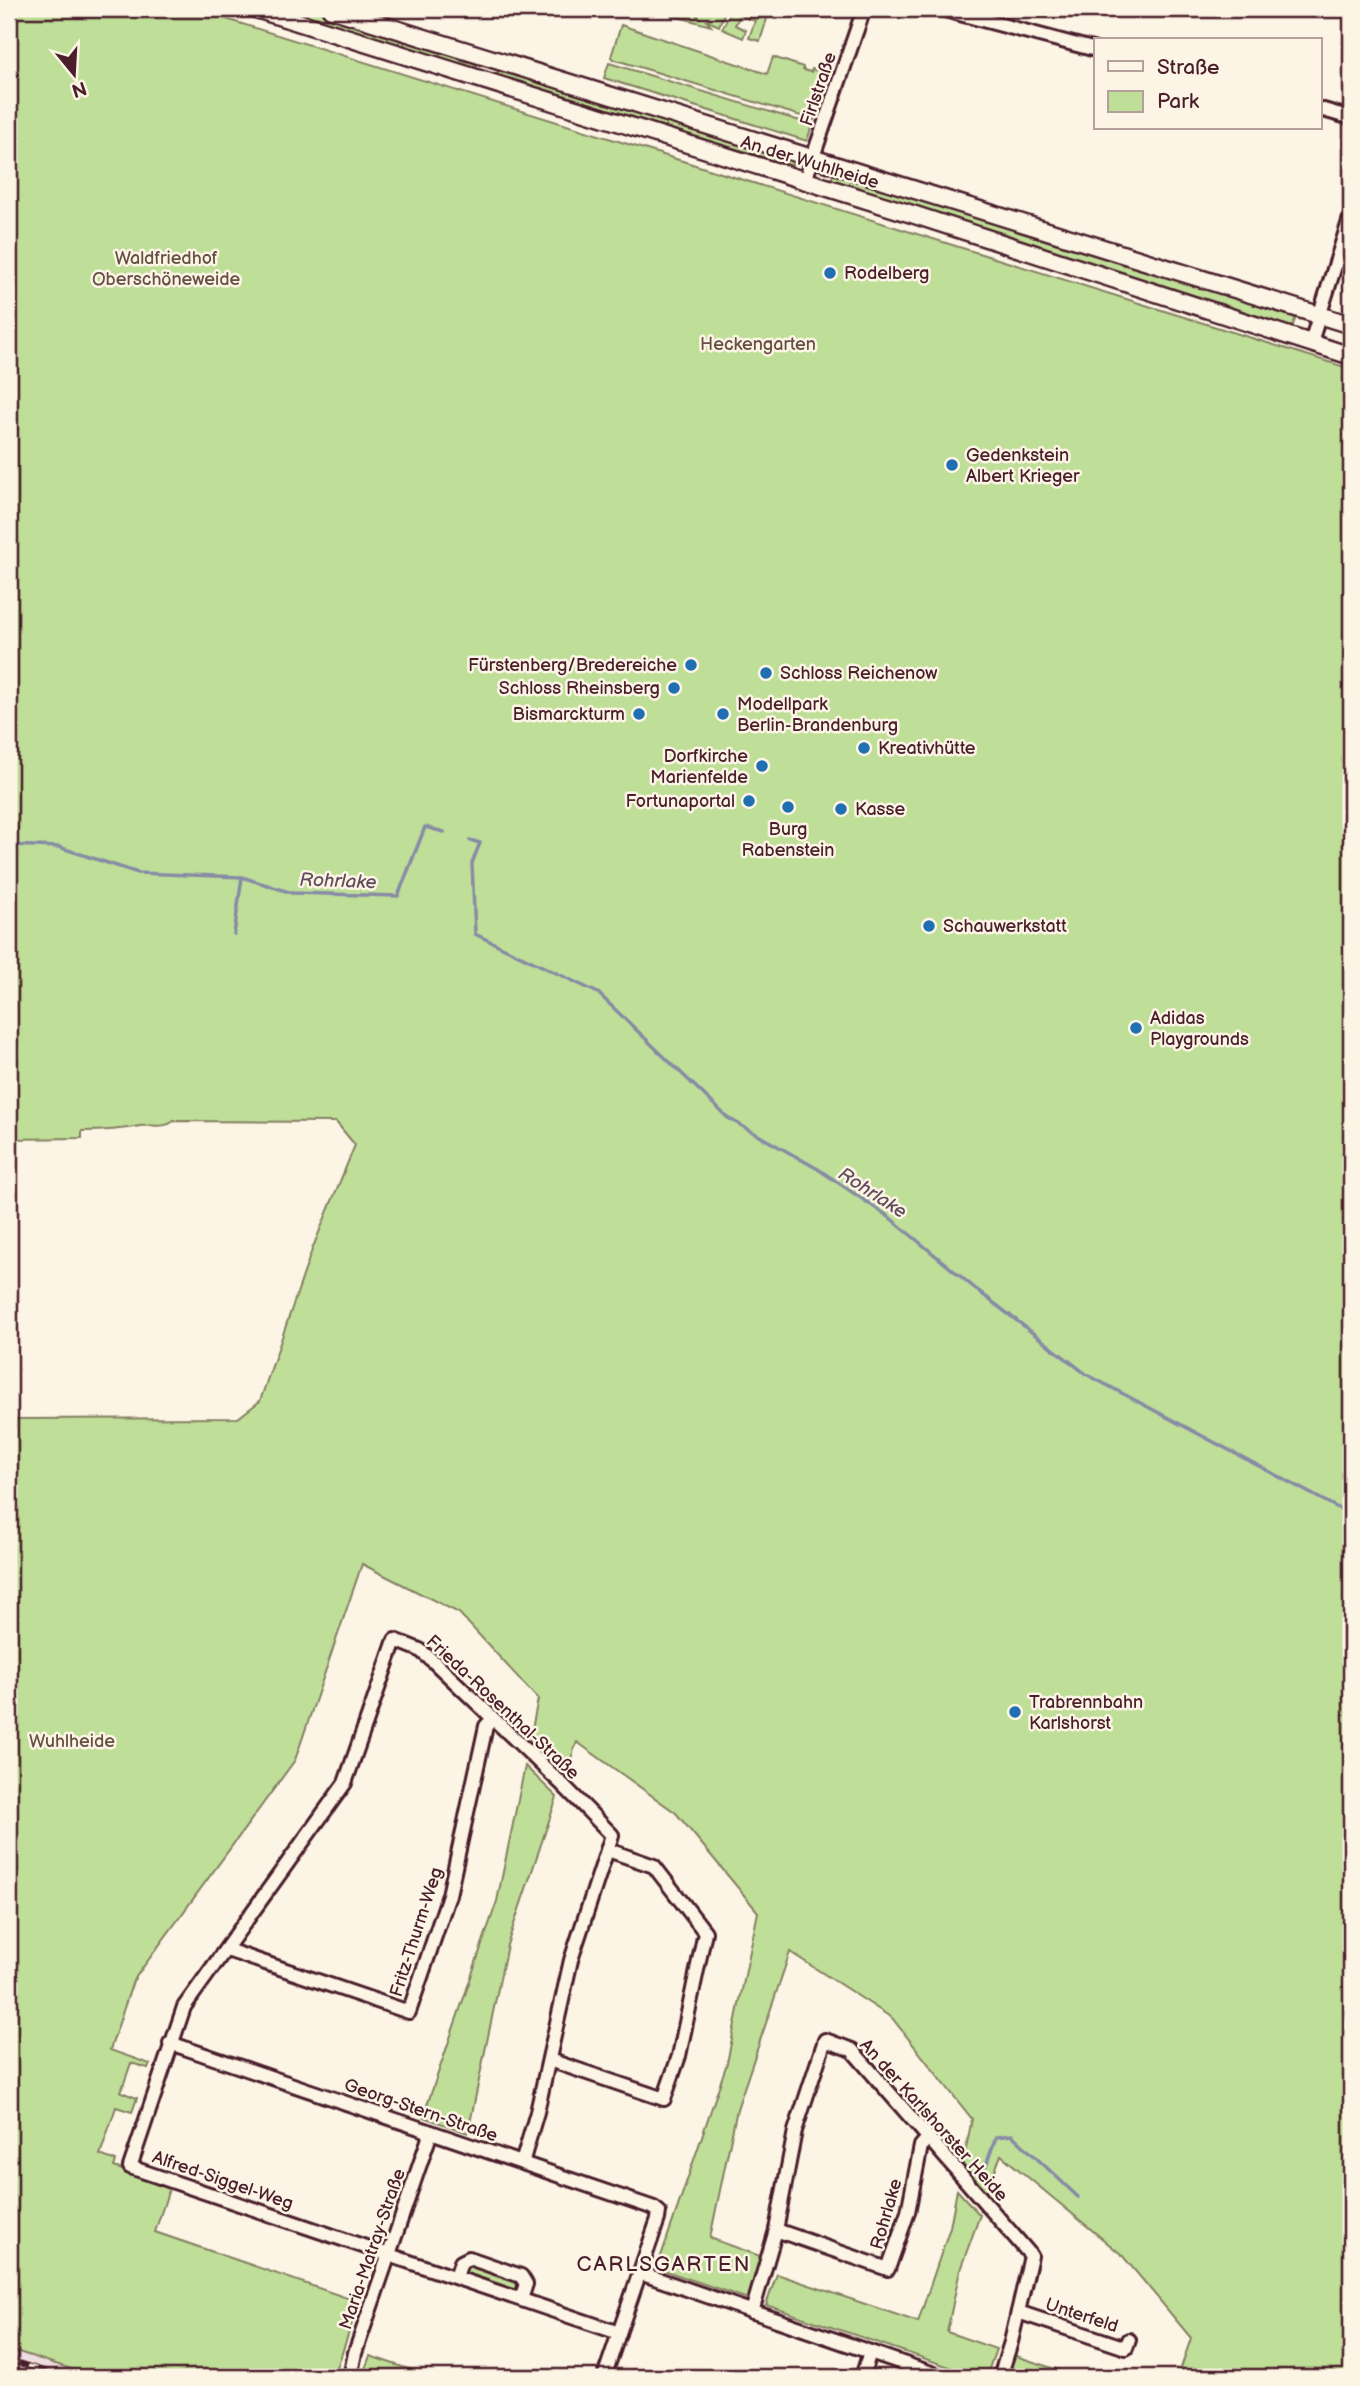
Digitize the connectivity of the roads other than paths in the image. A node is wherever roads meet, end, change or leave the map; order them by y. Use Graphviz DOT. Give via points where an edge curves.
graph roads {
  1 [pos="256,9"];
  2 [pos="331,9"];
  3 [pos="864,9"];
  4 [pos="941,9"];
  5 [pos="1094,49"];
  6 [pos="1322,110"];
  7 [pos="1351,118"];
  8 [pos="812,159"];
  9 [pos="805,180"];
  10 [pos="1351,215"];
  11 [pos="1319,315"];
  12 [pos="1351,325"];
  13 [pos="1311,342"];
  14 [pos="1351,356"];
  15 [pos="493,1719"];
  16 [pos="608,1850"];
  17 [pos="227,1950"];
  18 [pos="170,2043"];
  19 [pos="548,2060"];
  20 [pos="431,2132"];
  21 [pos="928,2138"];
  22 [pos="522,2163"];
  23 [pos="776,2231"];
  24 [pos="389,2254"];
  25 [pos="640,2273"];
  26 [pos="456,2277"];
  27 [pos="521,2299"];
  28 [pos="752,2312"];
  29 [pos="1018,2312"];
  30 [pos="619,2333"];
  31 [pos="1129,2340"];
  32 [pos="870,2352"];
  33 [pos="349,2377"];
  34 [pos="604,2377"];
  35 [pos="862,2377"];
  36 [pos="943,2377"];
  37 [pos="1000,2377"];
  1 -- 9 [label="main road, An der Wuhlheide"];
  2 -- 8 [label="main road, An der Wuhlheide"];
  3 -- 8 [label="street, Firlstraße"];
  4 -- 5 [label="street"];
  6 -- 7 [label="street"];
  8 -- 9 [label="street, Firlstraße"];
  8 -- 11 [label="main road, An der Wuhlheide"];
  9 -- 13 [label="main road, An der Wuhlheide"];
  10 -- 11 [label="street"];
  11 -- 12 [label="main road, An der Wuhlheide"];
  11 -- 13 [label="street"];
  13 -- 14 [label="main road, An der Wuhlheide"];
  15 -- 16 [label="street, Frieda-Rosenthal-Straße" via="610,1831"];
  15 -- 17 [label="street, Frieda-Rosenthal-Straße" via="420,1650 395,1640 345,1783"];
  15 -- 17 [label="street, Fritz-Thurm-Weg" via="486,1726 450,1895 409,2012"];
  16 -- 19 [label="street" via="570,1960"];
  16 -- 19 [label="street" via="654,1866 705,1932 679,2056 664,2099"];
  17 -- 18 [label="street, Frieda-Rosenthal-Straße" via="184,2007"];
  18 -- 20 [label="street, Georg-Stern-Straße"];
  18 -- 24 [label="street, Alfred-Siggel-Weg" via="130,2167"];
  19 -- 22 [label="street"];
  20 -- 22 [label="street, Georg-Stern-Straße"];
  20 -- 24 [label="street, Maria-Matray-Straße"];
  21 -- 23 [label="street, Rohrlake" via="921,2146 908,2212 888,2269"];
  21 -- 23 [label="street, An der Karlshorster Heide" via="852,2050 825,2040 795,2131"];
  21 -- 29 [label="street, An der Karlshorster Heide" via="1031,2256"];
  22 -- 25 [label="street, Georg-Stern-Straße" via="659,2212"];
  23 -- 28 [label="street, An der Karlshorster Heide"];
  24 -- 26 [label="street"];
  24 -- 33 [label="street, Maria-Matray-Straße"];
  25 -- 28 [label="street"];
  25 -- 30 [label="street"];
  26 -- 27 [label="street"];
  26 -- 27 [label="street" via="461,2262 469,2258 521,2276 526,2284"];
  27 -- 30 [label="street"];
  28 -- 32 [label="street"];
  29 -- 31 [label="street, Unterfeld" via="1126,2348"];
  29 -- 37 [label="street, An der Karlshorster Heide"];
  30 -- 34 [label="street"];
  32 -- 35 [label="street"];
  32 -- 36 [label="street"];
}
